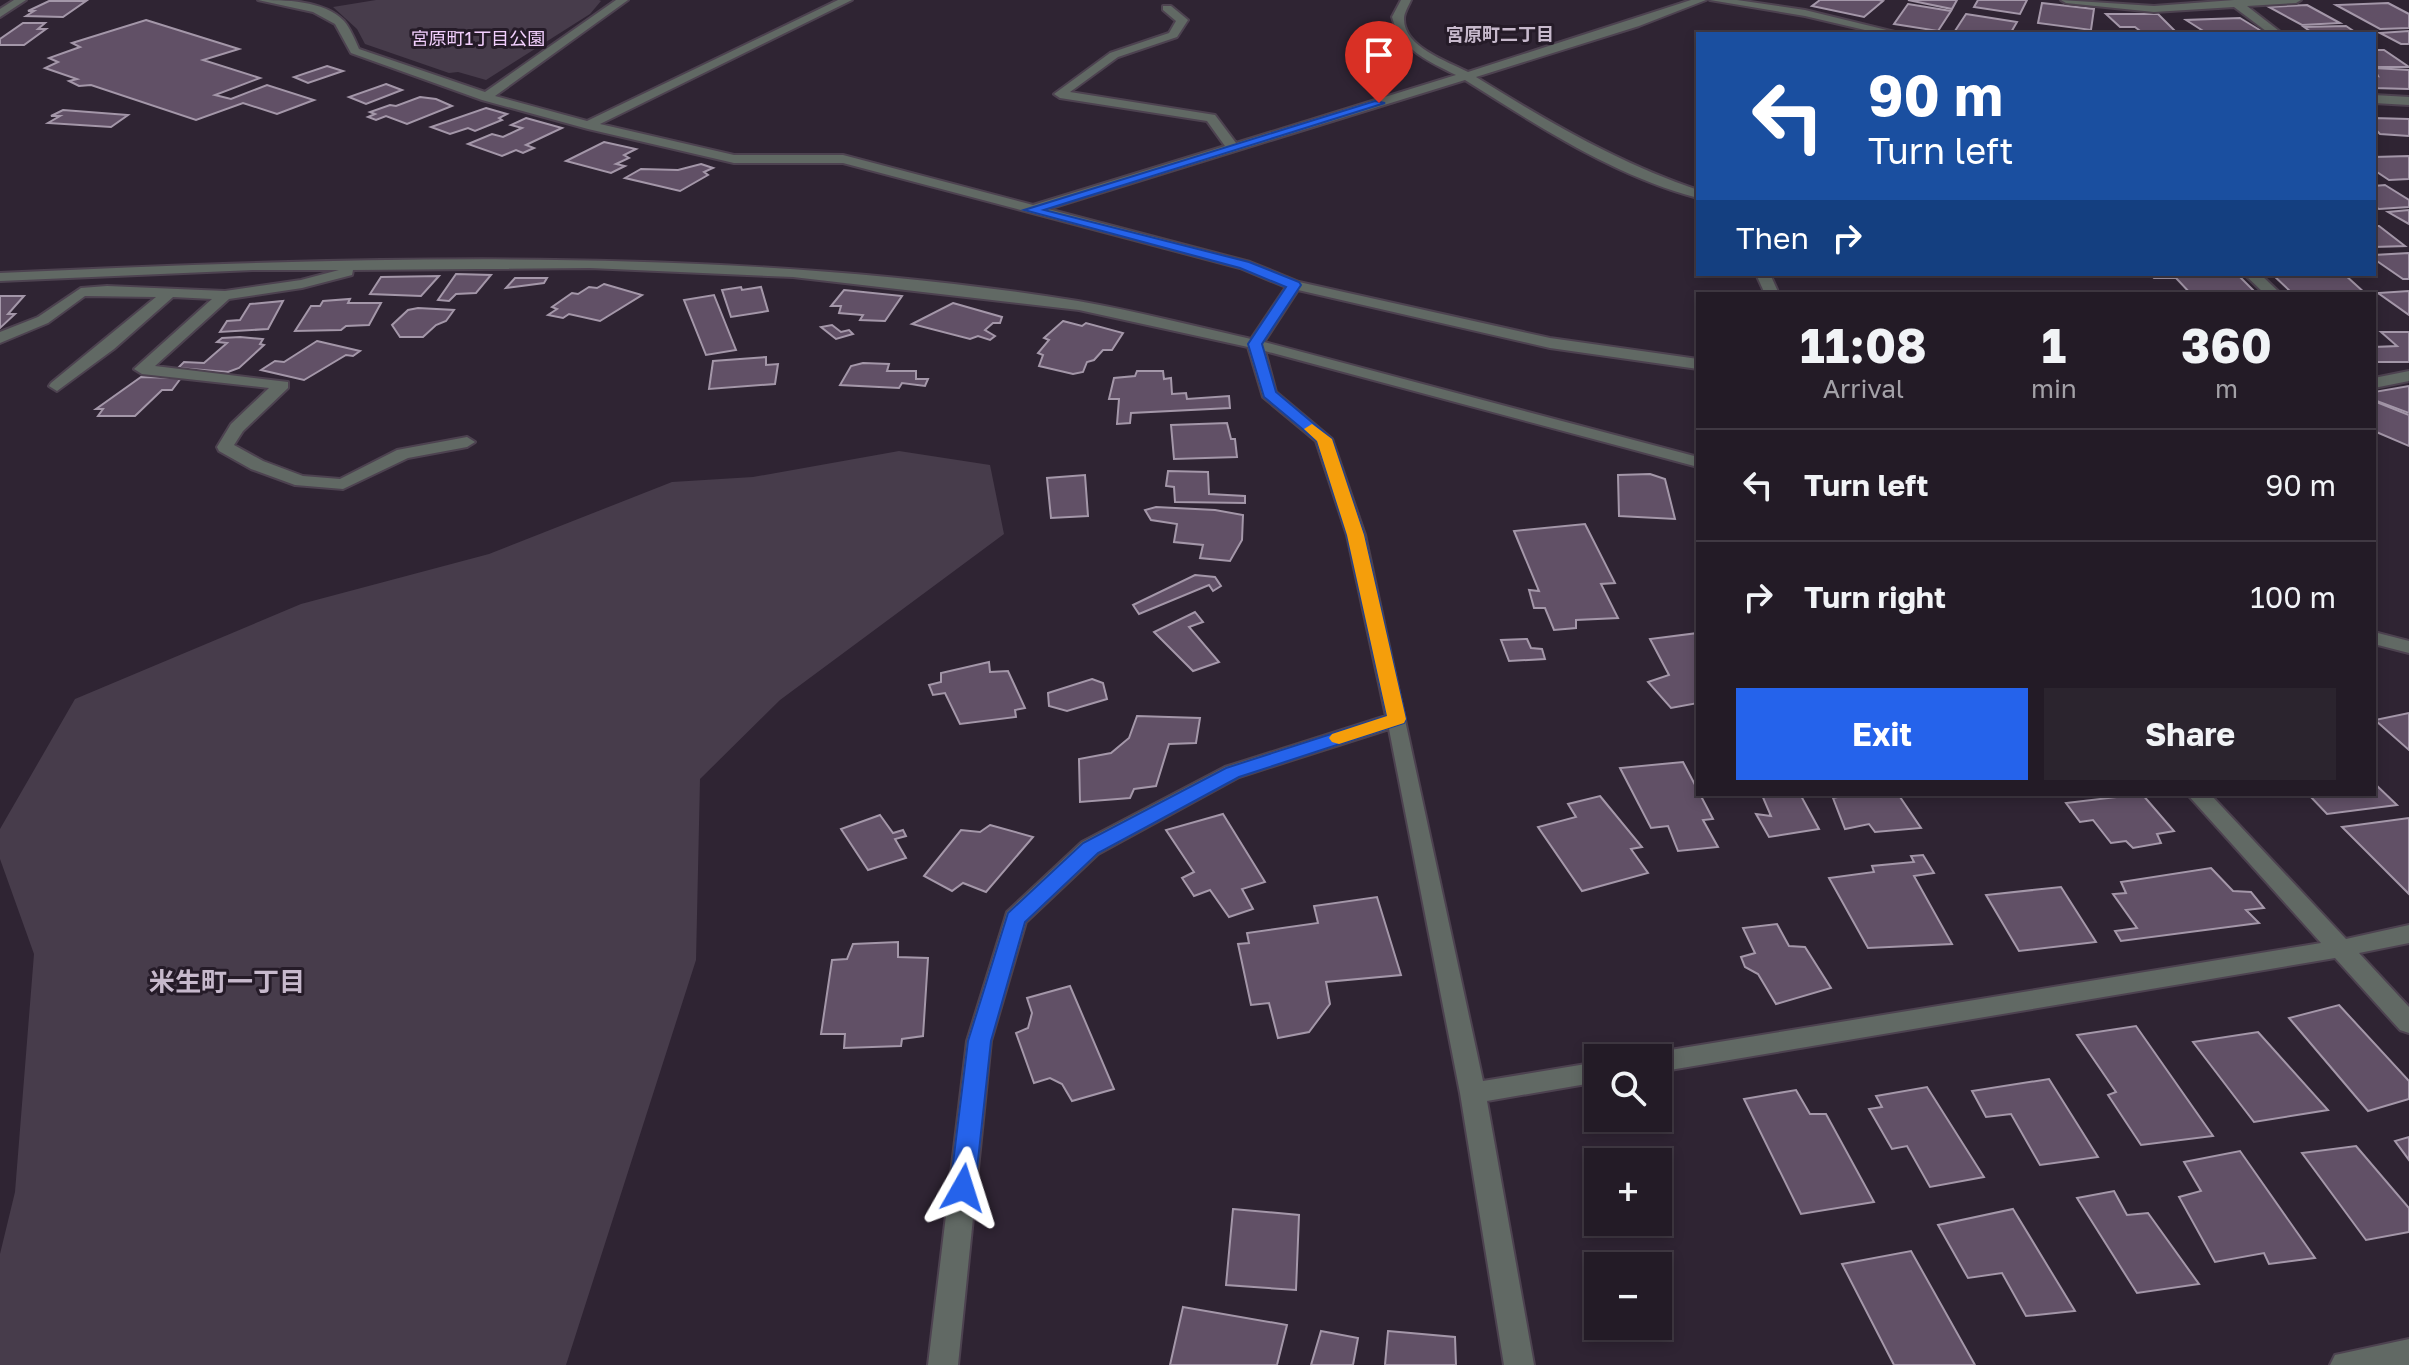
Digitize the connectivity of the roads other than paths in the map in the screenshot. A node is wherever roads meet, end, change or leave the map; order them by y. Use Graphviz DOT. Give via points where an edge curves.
graph roads {
  1 [pos="21,0"];
  2 [pos="263,0"];
  3 [pos="623,0"];
  4 [pos="847,0"];
  5 [pos="1406,0"];
  6 [pos="1701,0"];
  7 [pos="1715,0"];
  8 [pos="2066,0"];
  9 [pos="2296,0"];
  10 [pos="2235,3"];
  11 [pos="1167,8"];
  12 [pos="0,14"];
  13 [pos="1888,32"];
  14 [pos="2274,32"];
  15 [pos="1467,76"];
  16 [pos="486,97"];
  17 [pos="2376,99"];
  18 [pos="2409,101"];
  19 [pos="588,125"];
  20 [pos="1233,148"];
  21 [pos="1696,193"];
  22 [pos="1030,210"];
  23 [pos="378,264"];
  24 [pos="2253,276"];
  25 [pos="0,277"];
  26 [pos="1294,285"];
  27 [pos="2272,292"];
  28 [pos="168,294"];
  29 [pos="225,295"];
  30 [pos="0,338"];
  31 [pos="1255,344"];
  32 [pos="1696,364"];
  33 [pos="2409,376"];
  34 [pos="2376,383"];
  35 [pos="57,386"];
  36 [pos="467,442"];
  37 [pos="1696,461"];
  38 [pos="2376,639"];
  39 [pos="2406,648"];
  40 [pos="1397,719"];
  41 [pos="2200,796"];
  42 [pos="2409,934"];
  43 [pos="2339,949"];
  44 [pos="2409,1023"];
  45 [pos="1672,1060"];
  46 [pos="1584,1074"];
  47 [pos="1473,1093"];
  48 [pos="2409,1352"];
  49 [pos="943,1365"];
  50 [pos="1519,1365"];
  51 [pos="2345,1365"];
  1 -- 12 [label="street"];
  2 -- 16 [label="street" via="316,9 339,22 355,51"];
  3 -- 16 [label="street"];
  4 -- 19 [label="street"];
  5 -- 15 [label="street" via="1398,17 1402,33 1420,52"];
  6 -- 15 [label="street"];
  7 -- 13 [label="street"];
  8 -- 10 [label="street" via="2154,9"];
  9 -- 10 [label="street"];
  10 -- 14 [label="street"];
  11 -- 20 [label="street" via="1182,20 1173,35 1114,55 1060,94 1211,118"];
  15 -- 20 [label="street"];
  15 -- 21 [label="street" via="1540,122 1644,176"];
  16 -- 19 [label="street"];
  17 -- 18 [label="street"];
  19 -- 22 [label="street" via="734,159 843,159"];
  20 -- 22 [label="street"];
  22 -- 26 [label="street" via="1245,265"];
  23 -- 25 [label="street"];
  23 -- 29 [label="street" via="302,284"];
  23 -- 31 [label="street" via="590,264 793,273 1079,306"];
  24 -- 27 [label="street"];
  26 -- 31 [label="street"];
  26 -- 32 [label="street" via="1550,343"];
  28 -- 29 [label="street"];
  28 -- 30 [label="street" via="81,292 43,320"];
  28 -- 35 [label="street"];
  29 -- 36 [label="street" via="142,369 282,385 237,428 225,447 301,481 343,484 403,454"];
  31 -- 37 [label="street"];
  31 -- 40 [label="street" via="1269,394 1324,439 1356,535"];
  33 -- 34 [label="street"];
  38 -- 39 [label="street"];
  40 -- 47 [label="street"];
  40 -- 49 [label="street" via="1232,772 1090,848 1015,918 979,1041"];
  41 -- 43 [label="street"];
  42 -- 43 [label="street"];
  43 -- 44 [label="street"];
  43 -- 45 [label="street"];
  46 -- 47 [label="street"];
  47 -- 50 [label="street"];
  48 -- 51 [label="street"];
}
